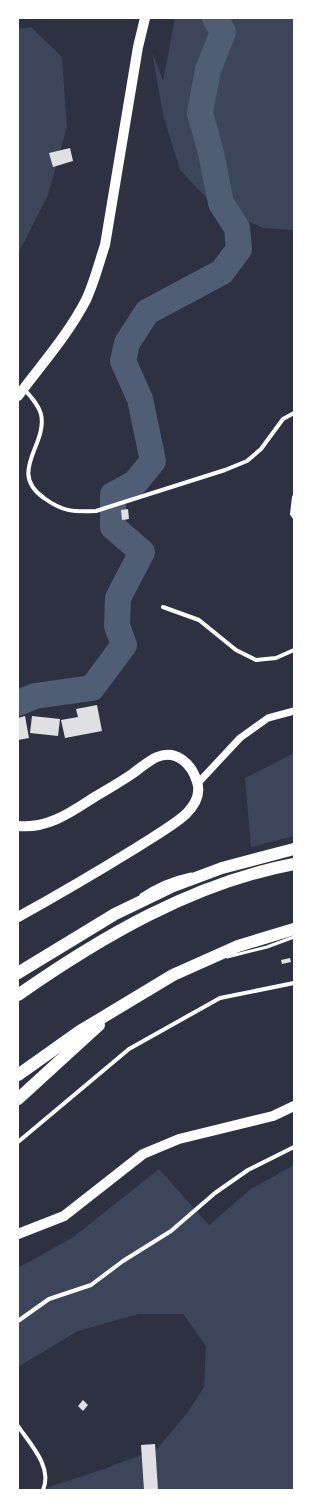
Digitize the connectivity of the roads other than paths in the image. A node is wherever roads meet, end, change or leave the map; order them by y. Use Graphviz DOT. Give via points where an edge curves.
graph roads {
  1 [pos="145,18"];
  2 [pos="21,393"];
  3 [pos="294,413"];
  4 [pos="294,497"];
  5 [pos="294,516"];
  6 [pos="164,607"];
  7 [pos="294,650"];
  8 [pos="294,711"];
  9 [pos="198,783"];
  10 [pos="18,826"];
  11 [pos="294,849"];
  12 [pos="294,864"];
  13 [pos="222,868"];
  14 [pos="140,896"];
  15 [pos="134,901"];
  16 [pos="115,914"];
  17 [pos="18,917"];
  18 [pos="294,929"];
  19 [pos="294,937"];
  20 [pos="47,957"];
  21 [pos="223,958"];
  22 [pos="216,961"];
  23 [pos="18,973"];
  24 [pos="173,975"];
  25 [pos="18,983"];
  26 [pos="294,983"];
  27 [pos="18,995"];
  28 [pos="114,1010"];
  29 [pos="18,1075"];
  30 [pos="18,1099"];
  31 [pos="294,1106"];
  32 [pos="18,1142"];
  33 [pos="294,1147"];
  34 [pos="18,1234"];
  35 [pos="18,1321"];
  36 [pos="18,1426"];
  37 [pos="43,1490"];
  1 -- 2 [label="main road" via="105,245 86,300 70,328"];
  2 -- 3 [label="street" via="35,401 41,415 41,427 28,473 31,485 40,496 55,506 75,512 96,511 247,461 261,449 283,419"];
  4 -- 5 [label="street"];
  6 -- 7 [label="street" via="199,620 236,650 256,660 276,658"];
  8 -- 9 [label="street" via="268,718 240,738"];
  9 -- 10 [label="main road" via="186,761 172,755 157,757 62,817 44,824"];
  9 -- 17 [label="main road" via="196,802 185,814 72,887"];
  11 -- 13 [label="highway"];
  12 -- 27 [label="highway" via="233,881 180,900 82,953"];
  13 -- 14 [label="lane" via="177,877"];
  13 -- 16 [label="highway" via="171,887"];
  15 -- 16 [label="lane"];
  16 -- 20 [label="highway"];
  18 -- 24 [label="highway" via="238,946"];
  19 -- 21 [label="lane"];
  20 -- 23 [label="highway"];
  20 -- 25 [label="highway"];
  22 -- 24 [label="lane"];
  24 -- 28 [label="highway"];
  26 -- 32 [label="street" via="220,998 129,1049"];
  28 -- 29 [label="highway"];
  28 -- 30 [label="highway"];
  31 -- 34 [label="main road" via="273,1116 180,1139 143,1154 64,1216"];
  33 -- 35 [label="street" via="248,1170 215,1193 171,1231 91,1286 49,1299"];
  36 -- 37 [label="street" via="42,1462 47,1482"];
}
